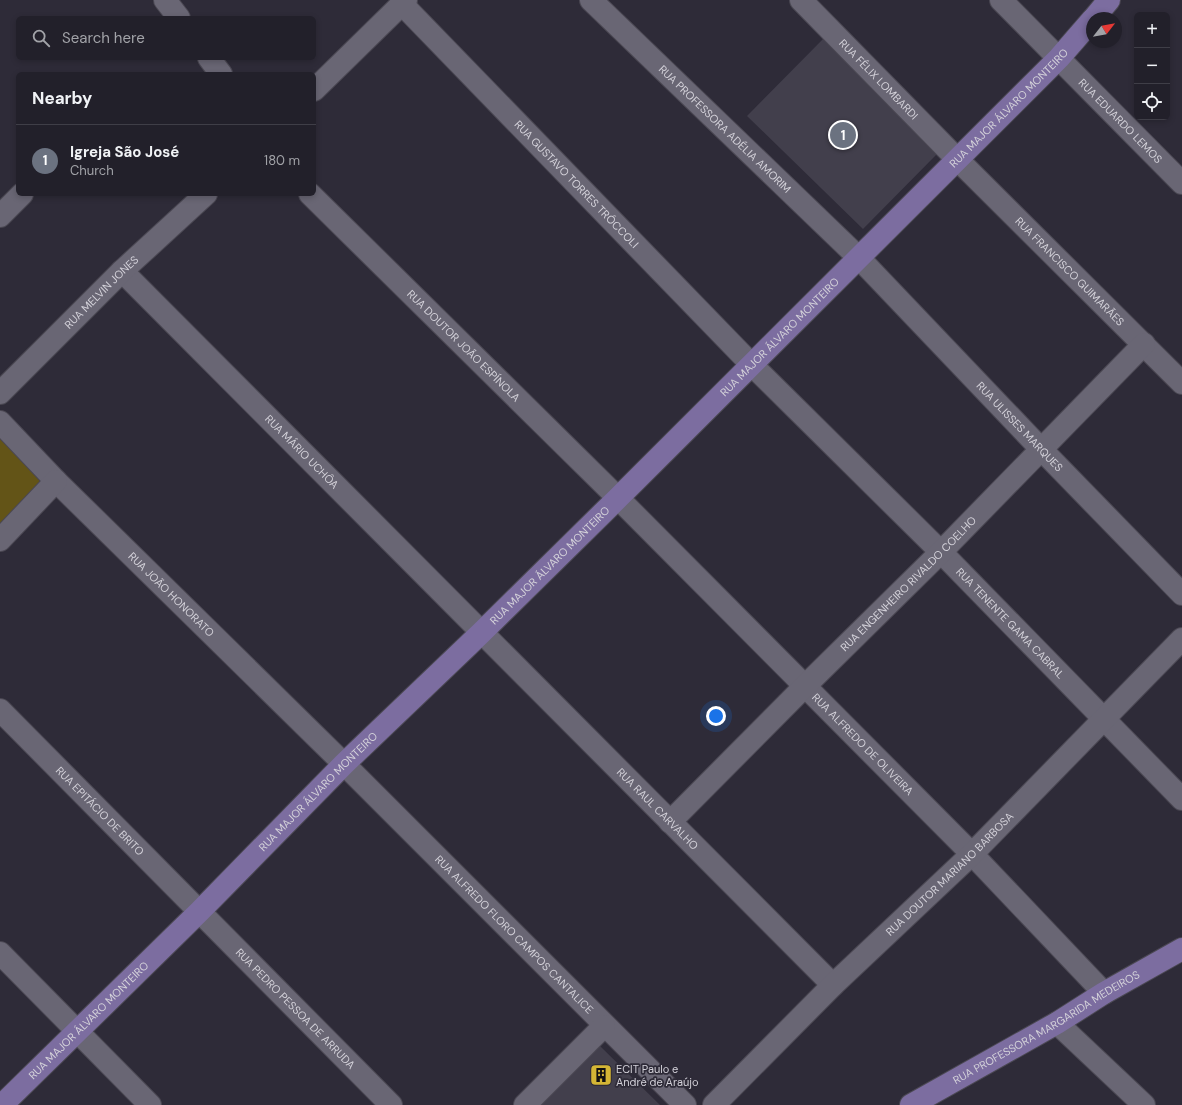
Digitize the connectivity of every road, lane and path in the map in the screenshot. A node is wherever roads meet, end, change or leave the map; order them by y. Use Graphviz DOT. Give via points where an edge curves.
graph roads {
  1 [pos="165,0"];
  2 [pos="592,0"];
  3 [pos="801,0"];
  4 [pos="1001,0"];
  5 [pos="1109,0"];
  6 [pos="404,2"];
  7 [pos="1099,12"];
  8 [pos="177,16"];
  9 [pos="1086,27"];
  10 [pos="1059,58"];
  11 [pos="210,60"];
  12 [pos="220,72"];
  13 [pos="316,88"];
  14 [pos="957,159"];
  15 [pos="1182,183"];
  16 [pos="20,196"];
  17 [pos="204,196"];
  18 [pos="312,196"];
  19 [pos="0,216"];
  20 [pos="859,258"];
  21 [pos="122,271"];
  22 [pos="1144,344"];
  23 [pos="751,364"];
  24 [pos="1182,383"];
  25 [pos="0,393"];
  26 [pos="0,422"];
  27 [pos="1041,449"];
  28 [pos="56,482"];
  29 [pos="618,498"];
  30 [pos="0,540"];
  31 [pos="941,552"];
  32 [pos="1182,594"];
  33 [pos="481,633"];
  34 [pos="1182,639"];
  35 [pos="804,687"];
  36 [pos="0,710"];
  37 [pos="1102,719"];
  38 [pos="344,764"];
  39 [pos="1182,799"];
  40 [pos="670,822"];
  41 [pos="972,854"];
  42 [pos="200,911"];
  43 [pos="1182,949"];
  44 [pos="0,953"];
  45 [pos="833,985"];
  46 [pos="1104,993"];
  47 [pos="1057,1023"];
  48 [pos="604,1026"];
  49 [pos="77,1032"];
  50 [pos="2,1105"];
  51 [pos="150,1105"];
  52 [pos="391,1105"];
  53 [pos="525,1105"];
  54 [pos="685,1105"];
  55 [pos="714,1105"];
  56 [pos="911,1105"];
  57 [pos="1144,1105"];
  1 -- 8 [label="street"];
  2 -- 20 [label="street, RUA PROFESSORA ADÉLIA AMORIM"];
  3 -- 14 [label="street, RUA FÉLIX LOMBARDI"];
  4 -- 10 [label="street, RUA EDUARDO LEMOS"];
  5 -- 7 [label="main road, RUA MAJOR ÁLVARO MONTEIRO"];
  6 -- 13 [label="street"];
  6 -- 23 [label="street, RUA GUSTAVO TORRES TRÓCCOLI"];
  9 -- 10 [label="main road, RUA MAJOR ÁLVARO MONTEIRO"];
  10 -- 14 [label="main road, RUA MAJOR ÁLVARO MONTEIRO"];
  10 -- 15 [label="street, RUA EDUARDO LEMOS"];
  11 -- 12 [label="street"];
  14 -- 20 [label="main road, RUA MAJOR ÁLVARO MONTEIRO"];
  14 -- 22 [label="street, RUA FRANCISCO GUIMARÃES"];
  16 -- 19 [label="street"];
  17 -- 21 [label="street, RUA MELVIN JONES"];
  18 -- 29 [label="street, RUA DOUTOR JOÃO ESPÍNOLA"];
  20 -- 23 [label="main road, RUA MAJOR ÁLVARO MONTEIRO"];
  20 -- 27 [label="street, RUA ULISSES MARQUES"];
  21 -- 25 [label="street, RUA MELVIN JONES"];
  21 -- 33 [label="street, RUA MÁRIO UCHÔA"];
  22 -- 24 [label="street, RUA FRANCISCO GUIMARÃES"];
  22 -- 27 [label="street, RUA ENGENHEIRO RIVALDO COELHO"];
  23 -- 29 [label="main road, RUA MAJOR ÁLVARO MONTEIRO"];
  23 -- 31 [label="street, RUA TENENTE GAMA CABRAL"];
  26 -- 28 [label="street, RUA JOÃO HONORATO"];
  27 -- 31 [label="street, RUA ENGENHEIRO RIVALDO COELHO"];
  27 -- 32 [label="street, RUA ULISSES MARQUES"];
  28 -- 30 [label="street"];
  28 -- 38 [label="street, RUA JOÃO HONORATO"];
  29 -- 33 [label="main road, RUA MAJOR ÁLVARO MONTEIRO"];
  29 -- 35 [label="street, RUA ALFREDO DE OLIVEIRA"];
  31 -- 35 [label="street, RUA ENGENHEIRO RIVALDO COELHO"];
  31 -- 37 [label="street, RUA TENENTE GAMA CABRAL"];
  33 -- 38 [label="main road, RUA MAJOR ÁLVARO MONTEIRO"];
  33 -- 40 [label="street, RUA RAUL CARVALHO"];
  34 -- 37 [label="street, RUA DOUTOR MARIANO BARBOSA"];
  35 -- 40 [label="street, RUA ENGENHEIRO RIVALDO COELHO"];
  35 -- 41 [label="street, RUA ALFREDO DE OLIVEIRA"];
  36 -- 42 [label="street, RUA EPITÁCIO DE BRITO"];
  37 -- 39 [label="street, RUA TENENTE GAMA CABRAL"];
  37 -- 41 [label="street, RUA DOUTOR MARIANO BARBOSA"];
  38 -- 42 [label="main road, RUA MAJOR ÁLVARO MONTEIRO"];
  38 -- 48 [label="street, RUA ALFREDO FLORO CAMPOS CANTALICE"];
  40 -- 45 [label="street, RUA RAUL CARVALHO"];
  41 -- 45 [label="street, RUA DOUTOR MARIANO BARBOSA"];
  41 -- 46 [label="street, RUA ALFREDO DE OLIVEIRA"];
  42 -- 49 [label="main road, RUA MAJOR ÁLVARO MONTEIRO"];
  42 -- 52 [label="street, RUA PEDRO PESSOA DE ARRUDA"];
  43 -- 46 [label="main road, RUA PROFESSORA MARGARIDA MEDEIROS"];
  44 -- 49 [label="street"];
  45 -- 55 [label="street, RUA DOUTOR MARIANO BARBOSA"];
  46 -- 47 [label="main road, RUA PROFESSORA MARGARIDA MEDEIROS"];
  47 -- 56 [label="main road, RUA PROFESSORA MARGARIDA MEDEIROS"];
  47 -- 57 [label="street"];
  48 -- 53 [label="street"];
  48 -- 54 [label="street, RUA ALFREDO FLORO CAMPOS CANTALICE"];
  49 -- 50 [label="main road, RUA MAJOR ÁLVARO MONTEIRO"];
  49 -- 51 [label="street"];
}
